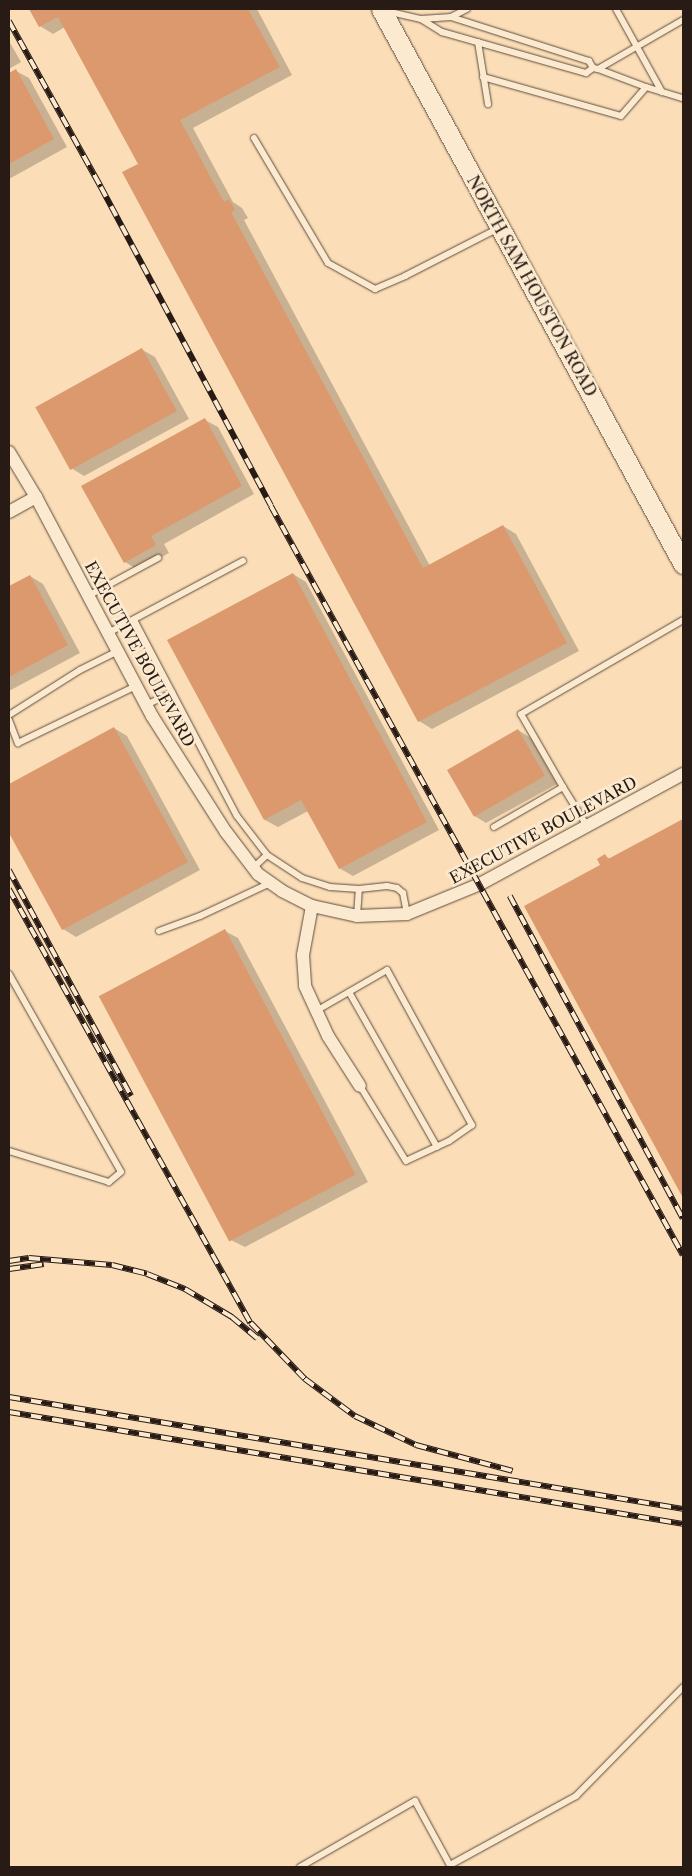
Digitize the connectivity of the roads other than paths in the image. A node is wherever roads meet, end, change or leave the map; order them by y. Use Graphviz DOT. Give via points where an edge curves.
graph roads {
  1 [pos="467,9"];
  2 [pos="616,9"];
  3 [pos="390,10"];
  4 [pos="451,17"];
  5 [pos="421,19"];
  6 [pos="683,20"];
  7 [pos="478,42"];
  8 [pos="637,45"];
  9 [pos="596,69"];
  10 [pos="483,77"];
  11 [pos="646,87"];
  12 [pos="662,92"];
  13 [pos="683,98"];
  14 [pos="488,104"];
  15 [pos="254,138"];
  16 [pos="501,228"];
  17 [pos="9,452"];
  18 [pos="13,467"];
  19 [pos="36,497"];
  20 [pos="9,512"];
  21 [pos="158,558"];
  22 [pos="243,561"];
  23 [pos="683,564"];
  24 [pos="88,596"];
  25 [pos="134,620"];
  26 [pos="683,620"];
  27 [pos="108,633"];
  28 [pos="118,651"];
  29 [pos="136,686"];
  30 [pos="172,694"];
  31 [pos="146,705"];
  32 [pos="9,715"];
  33 [pos="9,720"];
  34 [pos="683,774"];
  35 [pos="563,787"];
  36 [pos="587,826"];
  37 [pos="494,827"];
  38 [pos="267,854"];
  39 [pos="253,868"];
  40 [pos="270,882"];
  41 [pos="359,888"];
  42 [pos="312,906"];
  43 [pos="407,914"];
  44 [pos="357,916"];
  45 [pos="159,931"];
  46 [pos="9,978"];
  47 [pos="349,992"];
  48 [pos="316,1011"];
  49 [pos="360,1086"];
  50 [pos="437,1146"];
  51 [pos="9,1151"];
  52 [pos="683,1687"];
  53 [pos="450,1866"];
  54 [pos="300,1867"];
  1 -- 4 [label="lane"];
  2 -- 8 [label="lane"];
  3 -- 5 [label="lane"];
  3 -- 16 [label="street, NORTH SAM HOUSTON ROAD"];
  4 -- 5 [label="lane"];
  4 -- 9 [label="lane" via="589,61"];
  5 -- 7 [label="lane" via="442,32"];
  6 -- 8 [label="lane"];
  7 -- 9 [label="lane" via="586,73"];
  7 -- 10 [label="lane"];
  8 -- 9 [label="lane"];
  8 -- 12 [label="lane"];
  9 -- 11 [label="lane"];
  10 -- 11 [label="lane" via="621,116"];
  10 -- 14 [label="lane"];
  11 -- 12 [label="lane"];
  12 -- 13 [label="lane"];
  15 -- 16 [label="lane" via="328,262 375,289"];
  16 -- 23 [label="street, NORTH SAM HOUSTON ROAD"];
  17 -- 18 [label="street, EXECUTIVE BOULEVARD"];
  18 -- 19 [label="street, EXECUTIVE BOULEVARD"];
  19 -- 20 [label="street"];
  19 -- 24 [label="street, EXECUTIVE BOULEVARD"];
  21 -- 24 [label="lane"];
  22 -- 25 [label="lane"];
  24 -- 27 [label="street, EXECUTIVE BOULEVARD"];
  25 -- 27 [label="lane"];
  25 -- 30 [label="lane"];
  26 -- 35 [label="lane" via="520,714"];
  27 -- 28 [label="street, EXECUTIVE BOULEVARD"];
  28 -- 29 [label="street, EXECUTIVE BOULEVARD"];
  28 -- 32 [label="lane" via="80,670"];
  29 -- 31 [label="street, EXECUTIVE BOULEVARD"];
  29 -- 33 [label="lane" via="18,743"];
  30 -- 31 [label="lane"];
  30 -- 38 [label="lane" via="237,816"];
  31 -- 39 [label="street, EXECUTIVE BOULEVARD" via="226,832"];
  34 -- 36 [label="street, EXECUTIVE BOULEVARD"];
  35 -- 36 [label="lane"];
  35 -- 37 [label="lane"];
  36 -- 43 [label="street, EXECUTIVE BOULEVARD" via="480,884"];
  38 -- 39 [label="lane"];
  38 -- 41 [label="lane" via="302,878 330,887"];
  39 -- 40 [label="street, EXECUTIVE BOULEVARD"];
  40 -- 42 [label="street, EXECUTIVE BOULEVARD"];
  40 -- 45 [label="lane" via="200,916"];
  41 -- 43 [label="lane" via="397,888 404,894"];
  41 -- 44 [label="lane"];
  42 -- 44 [label="street, EXECUTIVE BOULEVARD"];
  42 -- 48 [label="street" via="303,954 305,986"];
  43 -- 44 [label="street, EXECUTIVE BOULEVARD"];
  46 -- 51 [label="lane" via="121,1172 109,1182"];
  47 -- 48 [label="lane"];
  47 -- 50 [label="lane"];
  47 -- 50 [label="lane" via="386,970 472,1125"];
  48 -- 49 [label="street"];
  49 -- 50 [label="lane" via="406,1160"];
  52 -- 53 [label="lane" via="576,1796"];
  53 -- 54 [label="lane" via="415,1801"];
}
